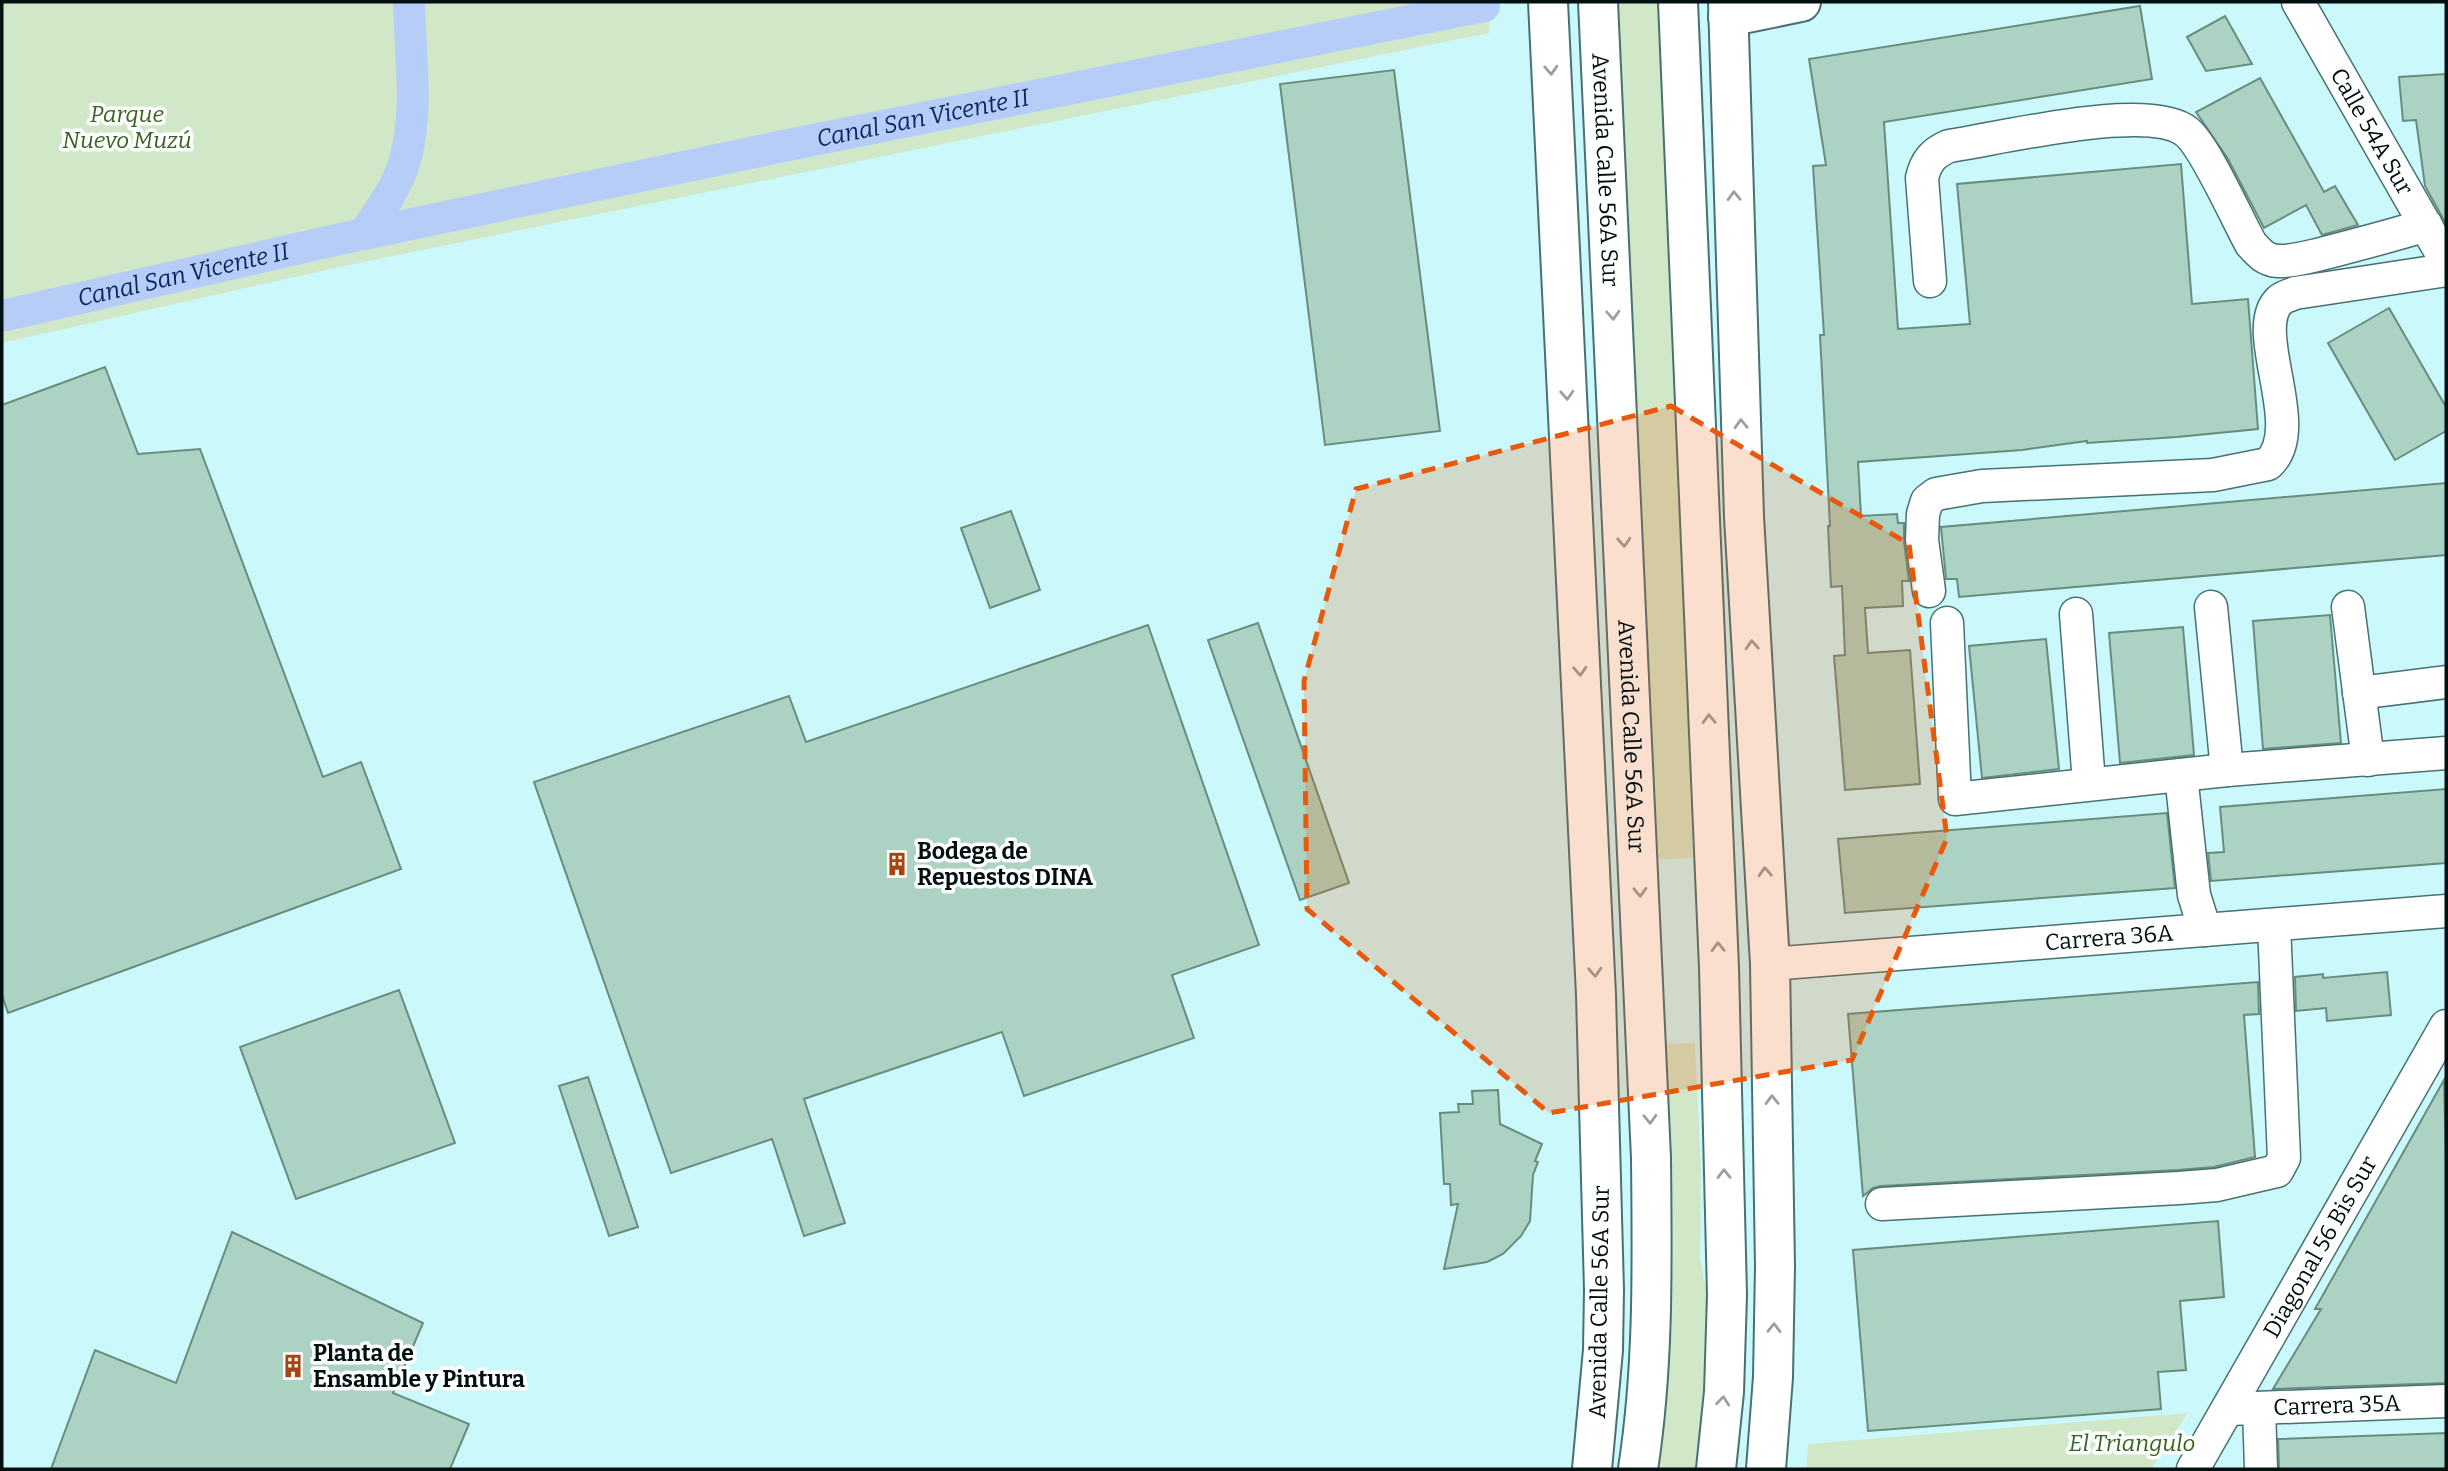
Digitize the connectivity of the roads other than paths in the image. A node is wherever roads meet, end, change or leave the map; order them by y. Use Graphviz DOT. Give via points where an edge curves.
graph roads {
  1 [pos="1548,2"];
  2 [pos="1598,2"];
  3 [pos="1678,2"];
  4 [pos="1801,2"];
  5 [pos="2298,2"];
  6 [pos="1728,9"];
  7 [pos="2427,225"];
  8 [pos="2446,261"];
  9 [pos="2446,270"];
  10 [pos="1930,281"];
  11 [pos="1695,388"];
  12 [pos="1619,442"];
  13 [pos="1744,516"];
  14 [pos="1929,590"];
  15 [pos="2211,607"];
  16 [pos="2348,607"];
  17 [pos="1577,614"];
  18 [pos="2076,614"];
  19 [pos="1947,623"];
  20 [pos="2446,682"];
  21 [pos="2359,693"];
  22 [pos="2446,752"];
  23 [pos="2368,760"];
  24 [pos="2227,770"];
  25 [pos="2181,775"];
  26 [pos="2089,783"];
  27 [pos="2446,911"];
  28 [pos="2274,925"];
  29 [pos="2205,930"];
  30 [pos="1770,964"];
  31 [pos="2446,1026"];
  32 [pos="1882,1204"];
  33 [pos="1773,1377"];
  34 [pos="2446,1401"];
  35 [pos="2244,1408"];
  36 [pos="1592,1469"];
  37 [pos="1638,1469"];
  38 [pos="1716,1469"];
  39 [pos="1733,1469"];
  40 [pos="1766,1469"];
  41 [pos="2193,1469"];
  42 [pos="2261,1469"];
  1 -- 17 [label="main road, Avenida Calle 56A Sur, one-way"];
  2 -- 12 [label="main road, Avenida Calle 56A Sur, one-way"];
  3 -- 11 [label="main road"];
  4 -- 6 [label="main road"];
  5 -- 7 [label="street, Calle 54A Sur"];
  13 -- 6 [label="main road, one-way"];
  7 -- 8 [label="street, Calle 54A Sur"];
  7 -- 10 [label="street" via="2311,256 2280,262 2268,259 2251,244 2188,133 2153,120 2092,122 1936,152 1925,165 1922,178"];
  9 -- 14 [label="street" via="2295,293 2280,300 2269,330 2281,405 2280,435 2279,447 2268,464 2213,475 1982,486 1936,494 1927,501 1923,514"];
  11 -- 13 [label="main road"];
  38 -- 11 [label="main road, one-way" via="1727,1295 1719,968"];
  12 -- 17 [label="main road"];
  12 -- 37 [label="main road, Avenida Calle 56A Sur, one-way" via="1651,1158 1652,1309"];
  30 -- 13 [label="main road, one-way"];
  15 -- 24 [label="street"];
  16 -- 21 [label="street"];
  17 -- 36 [label="main road, Avenida Calle 56A Sur, one-way" via="1596,995 1604,1290"];
  18 -- 26 [label="street"];
  19 -- 26 [label="street" via="1955,799"];
  20 -- 21 [label="street"];
  21 -- 23 [label="street"];
  22 -- 23 [label="street"];
  23 -- 24 [label="street"];
  24 -- 25 [label="street"];
  25 -- 26 [label="street"];
  25 -- 29 [label="street" via="2194,895"];
  27 -- 28 [label="street, Carrera 36A"];
  28 -- 29 [label="street, Carrera 36A"];
  28 -- 32 [label="street" via="2284,1158 2277,1171 2217,1185 2152,1191"];
  29 -- 30 [label="street, Carrera 36A"];
  33 -- 30 [label="main road, one-way"];
  31 -- 35 [label="street, Diagonal 56 Bis Sur"];
  33 -- 39 [label="main road"];
  33 -- 40 [label="main road"];
  34 -- 35 [label="street, Carrera 35A"];
  35 -- 41 [label="street, Diagonal 56 Bis Sur"];
  35 -- 42 [label="street"];
}
